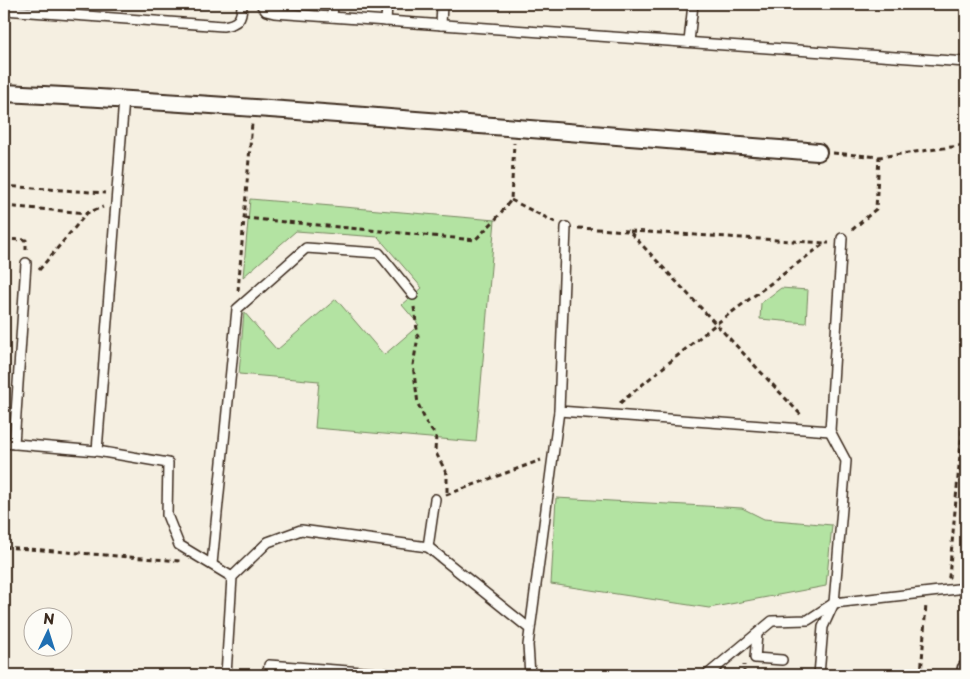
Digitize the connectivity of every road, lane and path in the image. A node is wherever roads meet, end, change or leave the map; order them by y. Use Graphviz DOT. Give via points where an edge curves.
graph roads {
  1 [pos="242,4"];
  2 [pos="262,4"];
  3 [pos="333,4"];
  4 [pos="387,4"];
  5 [pos="442,4"];
  6 [pos="693,4"];
  7 [pos="4,10"];
  8 [pos="332,17"];
  9 [pos="386,21"];
  10 [pos="441,25"];
  11 [pos="689,42"];
  12 [pos="966,62"];
  13 [pos="4,93"];
  14 [pos="124,99"];
  15 [pos="254,108"];
  16 [pos="515,128"];
  17 [pos="966,145"];
  18 [pos="818,152"];
  19 [pos="879,157"];
  20 [pos="4,186"];
  21 [pos="116,198"];
  22 [pos="511,200"];
  23 [pos="4,206"];
  24 [pos="87,213"];
  25 [pos="244,218"];
  26 [pos="566,227"];
  27 [pos="629,230"];
  28 [pos="4,239"];
  29 [pos="841,241"];
  30 [pos="825,243"];
  31 [pos="26,263"];
  32 [pos="24,288"];
  33 [pos="413,295"];
  34 [pos="237,309"];
  35 [pos="716,324"];
  36 [pos="966,388"];
  37 [pos="559,411"];
  38 [pos="606,415"];
  39 [pos="815,430"];
  40 [pos="830,431"];
  41 [pos="4,443"];
  42 [pos="14,444"];
  43 [pos="97,451"];
  44 [pos="553,455"];
  45 [pos="447,495"];
  46 [pos="435,499"];
  47 [pos="4,547"];
  48 [pos="428,547"];
  49 [pos="182,562"];
  50 [pos="212,564"];
  51 [pos="232,577"];
  52 [pos="966,588"];
  53 [pos="927,593"];
  54 [pos="834,603"];
  55 [pos="530,629"];
  56 [pos="757,634"];
  57 [pos="782,660"];
  58 [pos="966,669"];
  59 [pos="226,675"];
  60 [pos="268,675"];
  61 [pos="402,675"];
  62 [pos="530,675"];
  63 [pos="707,675"];
  64 [pos="819,675"];
  65 [pos="921,675"];
  66 [pos="966,675"];
  1 -- 7 [label="lane" via="241,16 234,24 223,26"];
  2 -- 8 [label="lane" via="266,11 274,13"];
  3 -- 8 [label="lane"];
  4 -- 9 [label="lane"];
  5 -- 10 [label="lane"];
  6 -- 11 [label="lane"];
  8 -- 9 [label="lane"];
  9 -- 10 [label="lane"];
  10 -- 11 [label="lane"];
  11 -- 12 [label="lane"];
  13 -- 14 [label="street"];
  14 -- 15 [label="street"];
  14 -- 21 [label="lane"];
  15 -- 16 [label="street"];
  15 -- 25 [label="path"];
  16 -- 18 [label="street"];
  16 -- 22 [label="path"];
  17 -- 19 [label="path"];
  18 -- 19 [label="path"];
  19 -- 29 [label="path" via="876,210"];
  20 -- 21 [label="path"];
  21 -- 24 [label="path"];
  21 -- 43 [label="lane"];
  22 -- 25 [label="path" via="475,240"];
  22 -- 26 [label="path"];
  23 -- 24 [label="path"];
  24 -- 32 [label="path"];
  25 -- 34 [label="path"];
  26 -- 27 [label="path"];
  26 -- 37 [label="lane"];
  27 -- 30 [label="path"];
  27 -- 35 [label="path"];
  28 -- 31 [label="path" via="26,240"];
  29 -- 30 [label="path"];
  29 -- 40 [label="lane"];
  30 -- 35 [label="path"];
  31 -- 32 [label="lane"];
  32 -- 42 [label="lane"];
  33 -- 34 [label="lane" via="379,253 306,248"];
  33 -- 45 [label="path" via="418,337 413,365 418,404 436,436 435,451 447,474"];
  34 -- 50 [label="lane"];
  35 -- 38 [label="path"];
  35 -- 39 [label="path"];
  36 -- 53 [label="path" via="949,577"];
  37 -- 38 [label="lane"];
  37 -- 44 [label="lane"];
  38 -- 39 [label="lane"];
  39 -- 40 [label="lane"];
  40 -- 54 [label="lane" via="846,461"];
  41 -- 42 [label="lane"];
  42 -- 43 [label="lane"];
  43 -- 50 [label="lane" via="168,463 167,516 179,545"];
  44 -- 45 [label="path"];
  44 -- 55 [label="lane"];
  45 -- 46 [label="path"];
  46 -- 48 [label="lane"];
  47 -- 49 [label="path"];
  48 -- 51 [label="lane" via="301,530 268,542"];
  48 -- 55 [label="lane"];
  50 -- 51 [label="lane"];
  51 -- 59 [label="lane"];
  52 -- 53 [label="lane"];
  53 -- 54 [label="lane"];
  53 -- 65 [label="path"];
  54 -- 56 [label="lane" via="808,620 772,621"];
  54 -- 64 [label="lane" via="823,627"];
  55 -- 62 [label="lane"];
  56 -- 57 [label="lane" via="755,658"];
  56 -- 63 [label="lane"];
  58 -- 66 [label="street"];
  60 -- 61 [label="lane" via="269,665"];
}
